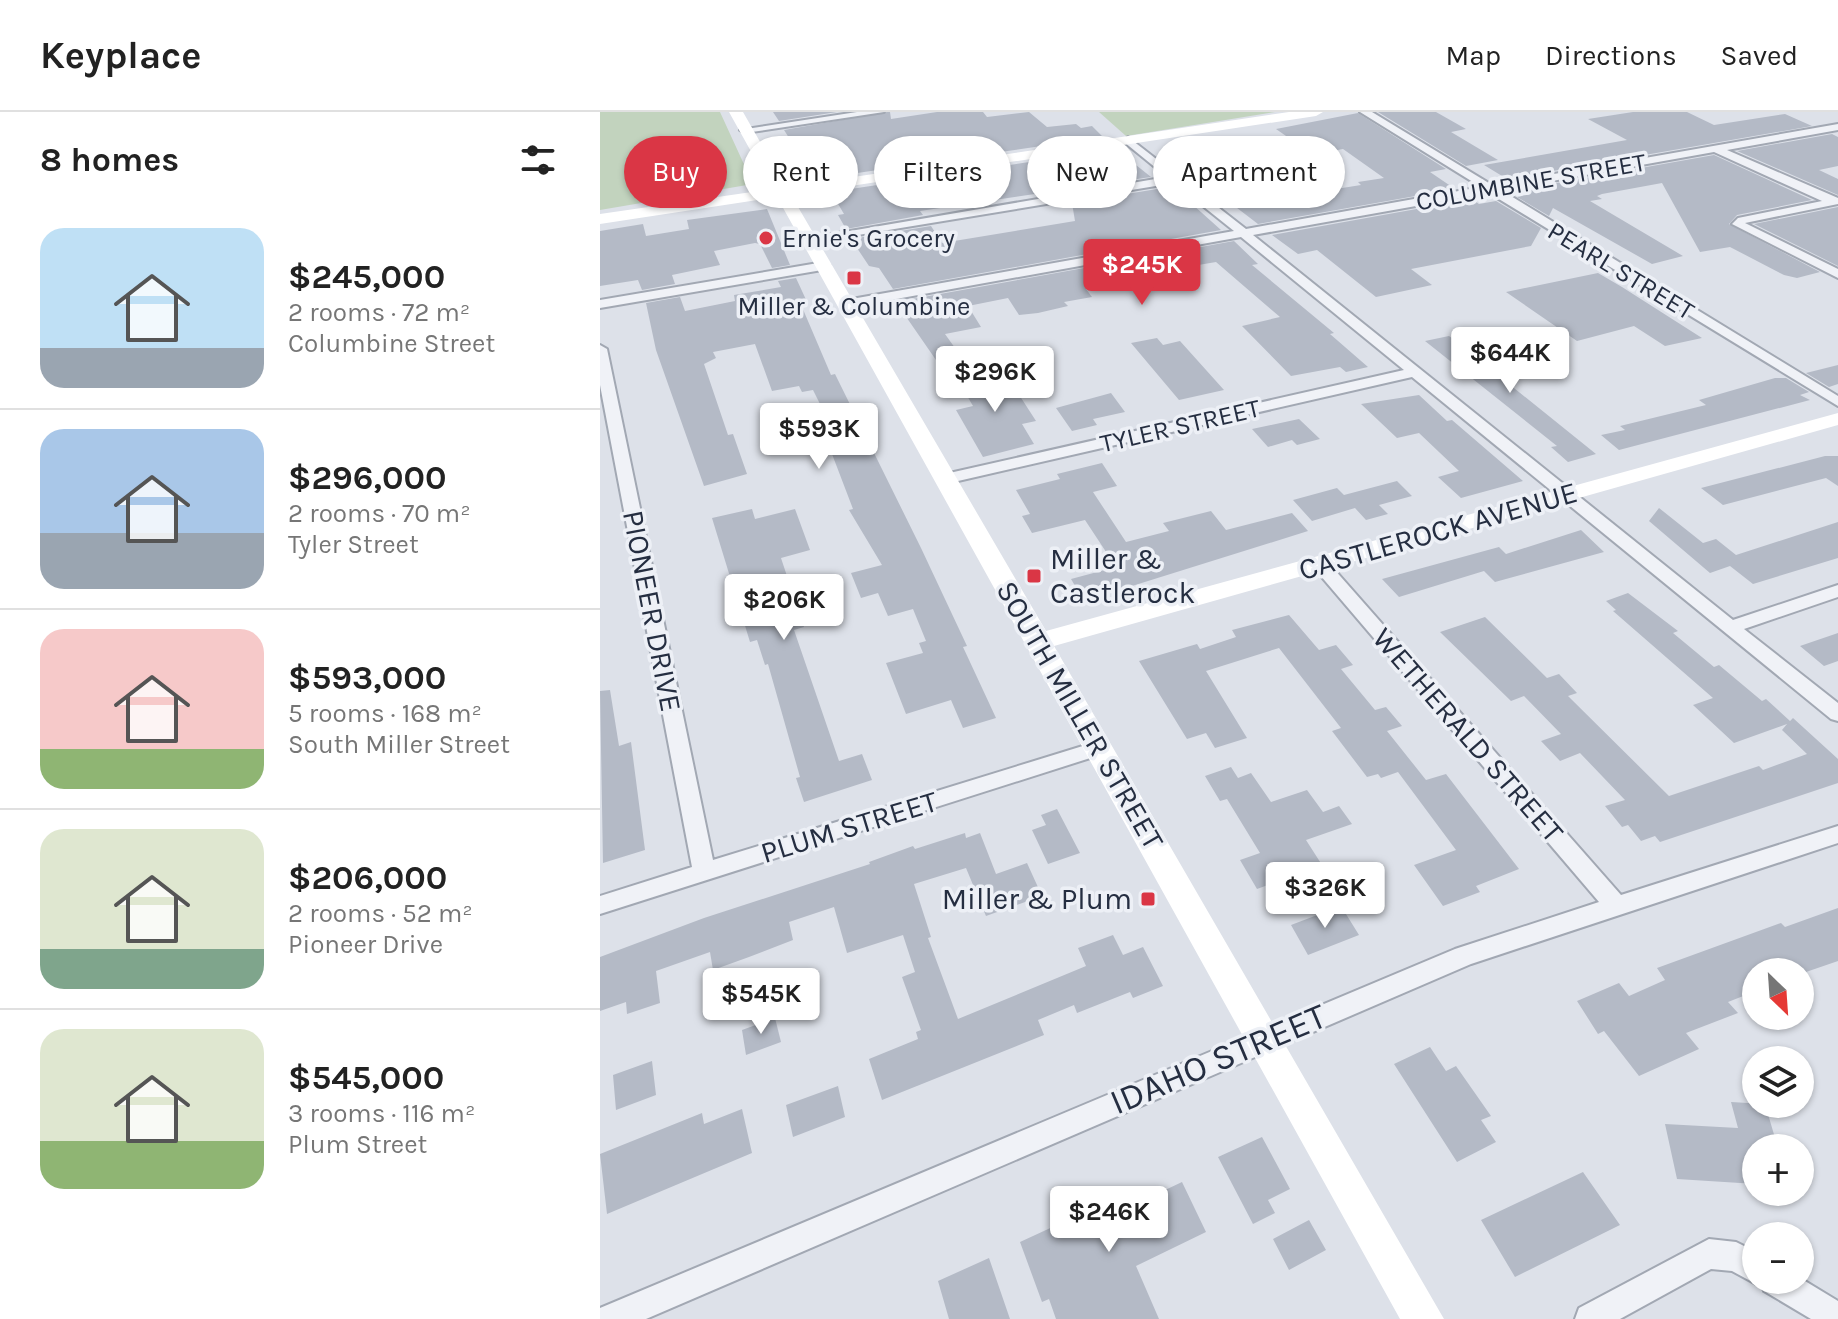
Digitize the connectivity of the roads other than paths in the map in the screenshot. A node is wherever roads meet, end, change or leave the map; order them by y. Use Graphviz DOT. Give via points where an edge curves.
graph roads {
  1 [pos="736,112"];
  2 [pos="879,112"];
  3 [pos="1316,112"];
  4 [pos="1365,112"];
  5 [pos="1838,127"];
  6 [pos="745,130"];
  7 [pos="749,136"];
  8 [pos="1137,139"];
  9 [pos="1137,147"];
  10 [pos="1716,149"];
  11 [pos="1027,152"];
  12 [pos="1153,160"];
  13 [pos="858,173"];
  14 [pos="1153,183"];
  15 [pos="1487,190"];
  16 [pos="743,193"];
  17 [pos="1837,202"];
  18 [pos="791,208"];
  19 [pos="1212,208"];
  20 [pos="600,219"];
  21 [pos="1243,233"];
  22 [pos="809,239"];
  23 [pos="824,266"];
  24 [pos="1838,274"];
  25 [pos="600,304"];
  26 [pos="846,304"];
  27 [pos="600,349"];
  28 [pos="1414,372"];
  29 [pos="1838,402"];
  30 [pos="1838,419"];
  31 [pos="945,479"];
  32 [pos="1566,495"];
  33 [pos="1320,564"];
  34 [pos="1838,591"];
  35 [pos="1730,627"];
  36 [pos="1038,642"];
  37 [pos="1838,714"];
  38 [pos="1099,748"];
  39 [pos="1838,834"];
  40 [pos="704,872"];
  41 [pos="600,905"];
  42 [pos="1616,906"];
  43 [pos="1263,1039"];
  44 [pos="1742,1261"];
  45 [pos="1798,1294"];
  46 [pos="1838,1318"];
  47 [pos="610,1319"];
  48 [pos="1423,1319"];
  49 [pos="1590,1319"];
  1 -- 6 [label="main road, SOUTH MILLER STREET"];
  2 -- 6 [label="street"];
  3 -- 8 [label="main road"];
  4 -- 15 [label="street, PEARL STREET"];
  5 -- 10 [label="street, COLUMBINE STREET"];
  6 -- 7 [label="main road, SOUTH MILLER STREET"];
  9 -- 12 [label="street"];
  10 -- 15 [label="street, COLUMBINE STREET"];
  10 -- 17 [label="street"];
  11 -- 13 [label="main road"];
  14 -- 22 [label="street"];
  15 -- 21 [label="street, COLUMBINE STREET"];
  15 -- 29 [label="street, PEARL STREET"];
  16 -- 20 [label="main road"];
  17 -- 24 [label="street" via="1738,224"];
  18 -- 22 [label="main road, SOUTH MILLER STREET"];
  19 -- 21 [label="street"];
  21 -- 26 [label="street, COLUMBINE STREET"];
  21 -- 28 [label="street"];
  22 -- 23 [label="main road, SOUTH MILLER STREET"];
  23 -- 25 [label="street"];
  23 -- 26 [label="main road, SOUTH MILLER STREET"];
  26 -- 31 [label="main road, SOUTH MILLER STREET"];
  27 -- 40 [label="street, PIONEER DRIVE"];
  28 -- 31 [label="street, TYLER STREET"];
  28 -- 32 [label="street"];
  30 -- 32 [label="main road, CASTLEROCK AVENUE"];
  31 -- 36 [label="main road, SOUTH MILLER STREET"];
  32 -- 33 [label="main road, CASTLEROCK AVENUE"];
  32 -- 35 [label="street"];
  33 -- 36 [label="main road, CASTLEROCK AVENUE"];
  33 -- 42 [label="street, WETHERALD STREET"];
  34 -- 35 [label="street"];
  35 -- 37 [label="street"];
  36 -- 38 [label="main road, SOUTH MILLER STREET"];
  38 -- 40 [label="street, PLUM STREET"];
  38 -- 43 [label="main road, SOUTH MILLER STREET"];
  39 -- 42 [label="street, IDAHO STREET"];
  40 -- 41 [label="street, PLUM STREET"];
  42 -- 43 [label="street, IDAHO STREET" via="1464,956"];
  43 -- 47 [label="street, IDAHO STREET"];
  43 -- 48 [label="main road, SOUTH MILLER STREET"];
  44 -- 49 [label="street" via="1709,1254"];
  45 -- 46 [label="street"];
}
